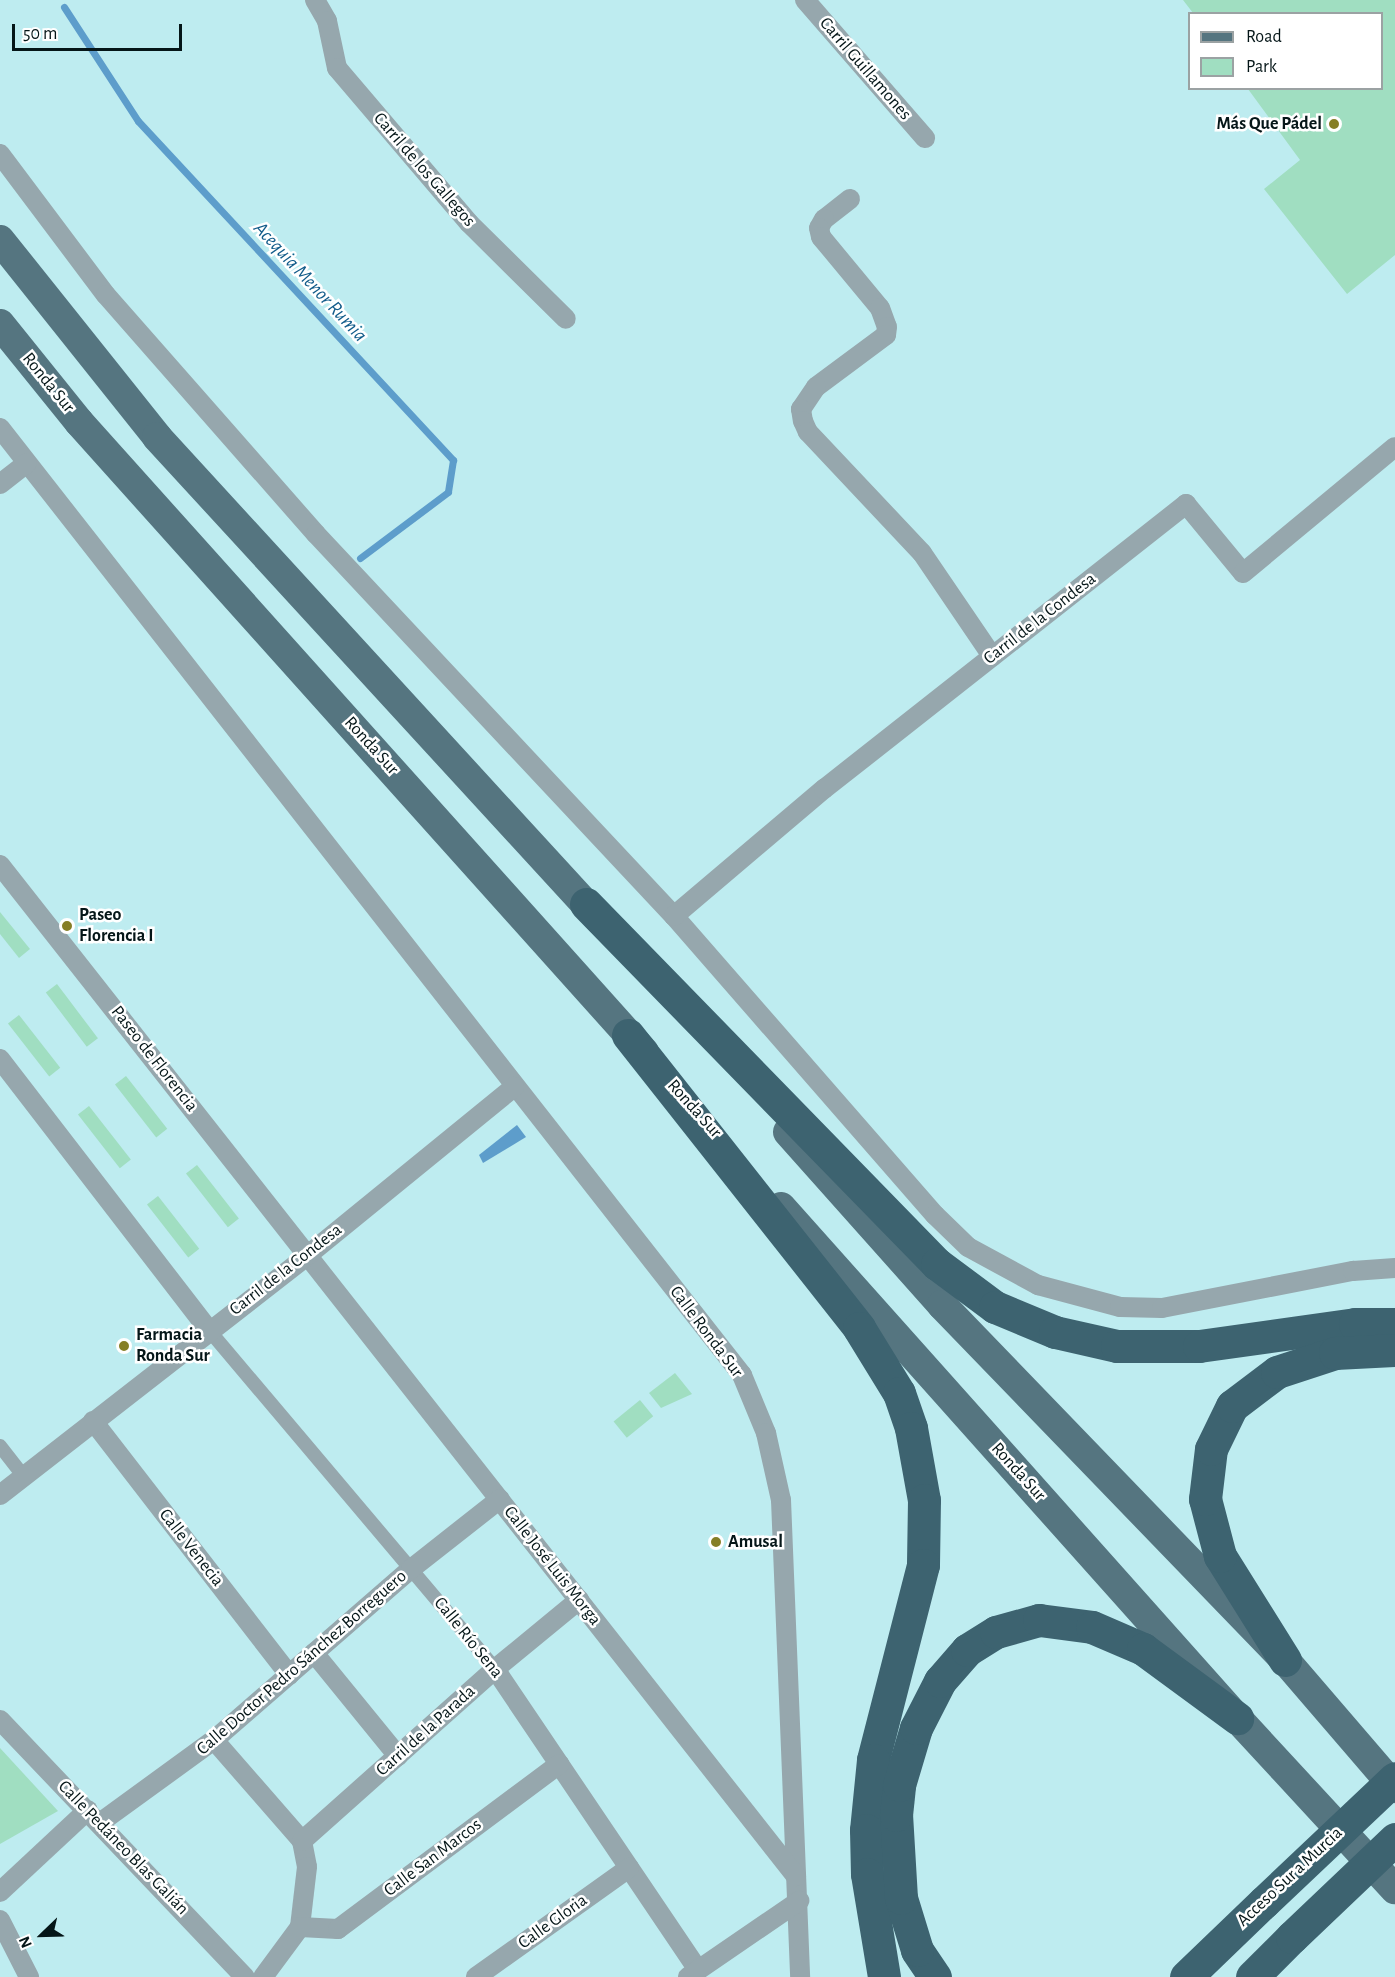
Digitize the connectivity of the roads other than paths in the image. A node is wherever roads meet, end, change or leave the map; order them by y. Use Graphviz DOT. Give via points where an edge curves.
graph roads {
  1 [pos="315,0"];
  2 [pos="805,0"];
  3 [pos="925,138"];
  4 [pos="0,154"];
  5 [pos="850,199"];
  6 [pos="0,240"];
  7 [pos="566,319"];
  8 [pos="0,324"];
  9 [pos="2,435"];
  10 [pos="1395,447"];
  11 [pos="27,463"];
  12 [pos="0,484"];
  13 [pos="992,656"];
  14 [pos="0,865"];
  15 [pos="586,904"];
  16 [pos="674,916"];
  17 [pos="628,1035"];
  18 [pos="0,1059"];
  19 [pos="514,1087"];
  20 [pos="308,1255"];
  21 [pos="1395,1268"];
  22 [pos="1395,1324"];
  23 [pos="208,1329"];
  24 [pos="1395,1350"];
  25 [pos="93,1421"];
  26 [pos="0,1446"];
  27 [pos="24,1477"];
  28 [pos="0,1495"];
  29 [pos="500,1500"];
  30 [pos="411,1569"];
  31 [pos="579,1600"];
  32 [pos="314,1653"];
  33 [pos="1285,1660"];
  34 [pos="495,1669"];
  35 [pos="289,1675"];
  36 [pos="1237,1718"];
  37 [pos="0,1720"];
  38 [pos="214,1740"];
  39 [pos="398,1756"];
  40 [pos="559,1764"];
  41 [pos="1395,1778"];
  42 [pos="1395,1788"];
  43 [pos="95,1816"];
  44 [pos="1395,1839"];
  45 [pos="302,1841"];
  46 [pos="629,1868"];
  47 [pos="796,1876"];
  48 [pos="1395,1889"];
  49 [pos="0,1892"];
  50 [pos="799,1901"];
  51 [pos="0,1920"];
  52 [pos="300,1927"];
  53 [pos="693,1974"];
  54 [pos="29,1977"];
  55 [pos="245,1977"];
  56 [pos="263,1977"];
  57 [pos="476,1977"];
  58 [pos="800,1977"];
  59 [pos="884,1977"];
  60 [pos="934,1977"];
  61 [pos="1186,1977"];
  62 [pos="1252,1977"];
  1 -- 7 [label="street, Carril de los Gallegos" via="327,21 337,68 469,223"];
  2 -- 3 [label="street, Carril Guillamones"];
  4 -- 16 [label="street" via="106,295 316,534"];
  5 -- 13 [label="street" via="824,219 819,228 821,237 879,308 886,335 816,387 801,409 803,421 808,432 922,553"];
  6 -- 15 [label="main road" via="157,437"];
  8 -- 17 [label="main road, Ronda Sur" via="79,422"];
  9 -- 11 [label="street, Calle Ronda Sur"];
  10 -- 13 [label="street, Carril de la Condesa" via="1243,573 1186,504"];
  11 -- 12 [label="street"];
  11 -- 19 [label="street, Calle Ronda Sur"];
  13 -- 16 [label="street, Carril de la Condesa"];
  14 -- 20 [label="street, Paseo de Florencia"];
  15 -- 22 [label="highway" via="937,1264 995,1307 1055,1332 1127,1347 1199,1346 1355,1324"];
  15 -- 33 [label="main road" via="942,1305"];
  16 -- 21 [label="street" via="936,1215 968,1247 1000,1267 1081,1300 1120,1308 1162,1308 1353,1271"];
  17 -- 36 [label="main road, Ronda Sur"];
  17 -- 59 [label="highway" via="859,1328 899,1394 911,1428 924,1500 923,1566 873,1760 867,1808 867,1874"];
  18 -- 23 [label="street"];
  19 -- 20 [label="street, Carril de la Condesa"];
  19 -- 47 [label="street, Calle Ronda Sur" via="742,1375 766,1433 780,1500"];
  20 -- 23 [label="street, Carril de la Condesa"];
  20 -- 29 [label="street, Calle José Luis Morga"];
  23 -- 25 [label="street, Carril de la Condesa"];
  23 -- 30 [label="street, Calle Río Sena"];
  24 -- 33 [label="highway" via="1335,1353 1277,1372 1232,1406 1211,1449 1205,1499 1220,1556"];
  25 -- 27 [label="street, Carril de la Condesa"];
  25 -- 35 [label="street, Calle Venecia"];
  26 -- 27 [label="street"];
  27 -- 28 [label="street, Carril de la Condesa"];
  29 -- 30 [label="street, Calle Doctor Pedro Sánchez Borreguero"];
  29 -- 31 [label="street, Calle José Luis Morga"];
  30 -- 32 [label="street, Calle Doctor Pedro Sánchez Borreguero"];
  30 -- 34 [label="street, Calle Río Sena"];
  31 -- 34 [label="street, Carril de la Parada"];
  31 -- 47 [label="street, Calle José Luis Morga"];
  32 -- 35 [label="street, Calle Doctor Pedro Sánchez Borreguero"];
  32 -- 39 [label="street"];
  33 -- 42 [label="main road"];
  34 -- 39 [label="street, Carril de la Parada"];
  34 -- 40 [label="street, Calle Río Sena"];
  35 -- 38 [label="street, Calle Doctor Pedro Sánchez Borreguero"];
  36 -- 48 [label="main road, Ronda Sur"];
  36 -- 60 [label="highway" via="1143,1649 1092,1627 1039,1620 996,1632 967,1650 940,1681 916,1728 901,1776 896,1815 901,1899 917,1950"];
  37 -- 43 [label="street, Calle Pedáneo Blas Galián"];
  38 -- 43 [label="street, Calle Doctor Pedro Sánchez Borreguero"];
  38 -- 45 [label="street"];
  39 -- 45 [label="street, Carril de la Parada"];
  40 -- 46 [label="street, Calle Río Sena"];
  40 -- 52 [label="street, Calle San Marcos" via="338,1929"];
  41 -- 61 [label="highway, Acceso Sur a Murcia, bridge"];
  43 -- 49 [label="street, Calle Doctor Pedro Sánchez Borreguero"];
  43 -- 55 [label="street, Calle Pedáneo Blas Galián"];
  44 -- 62 [label="highway, bridge"];
  45 -- 52 [label="street" via="307,1867"];
  46 -- 53 [label="street, Calle Río Sena"];
  46 -- 57 [label="street, Calle Gloria"];
  47 -- 50 [label="street, Calle Ronda Sur"];
  50 -- 53 [label="street"];
  50 -- 58 [label="street, Calle Ronda Sur"];
  51 -- 54 [label="street"];
  52 -- 56 [label="street"];
}
